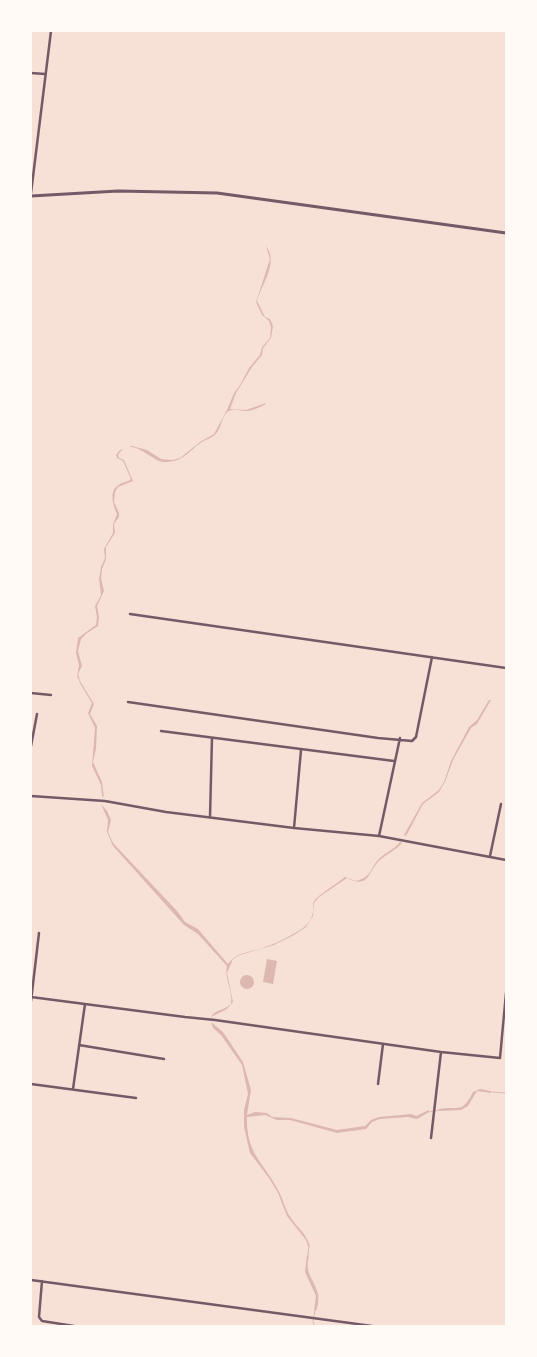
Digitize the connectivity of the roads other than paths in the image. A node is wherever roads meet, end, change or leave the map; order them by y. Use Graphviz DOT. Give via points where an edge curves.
graph roads {
  1 [pos="51,31"];
  2 [pos="31,73"];
  3 [pos="45,74"];
  4 [pos="31,195"];
  5 [pos="506,233"];
  6 [pos="130,614"];
  7 [pos="432,657"];
  8 [pos="506,668"];
  9 [pos="31,693"];
  10 [pos="51,695"];
  11 [pos="128,702"];
  12 [pos="37,714"];
  13 [pos="161,731"];
  14 [pos="212,738"];
  15 [pos="400,738"];
  16 [pos="31,747"];
  17 [pos="301,750"];
  18 [pos="394,761"];
  19 [pos="31,796"];
  20 [pos="501,804"];
  21 [pos="210,818"];
  22 [pos="294,828"];
  23 [pos="379,836"];
  24 [pos="490,856"];
  25 [pos="506,860"];
  26 [pos="39,933"];
  27 [pos="506,993"];
  28 [pos="32,997"];
  29 [pos="31,1001"];
  30 [pos="85,1004"];
  31 [pos="383,1044"];
  32 [pos="79,1045"];
  33 [pos="441,1052"];
  34 [pos="164,1060"];
  35 [pos="31,1084"];
  36 [pos="378,1084"];
  37 [pos="73,1090"];
  38 [pos="136,1098"];
  39 [pos="431,1138"];
  40 [pos="31,1280"];
  41 [pos="42,1281"];
  42 [pos="74,1326"];
  43 [pos="372,1326"];
  1 -- 3 [label="street"];
  2 -- 3 [label="street"];
  3 -- 4 [label="street"];
  4 -- 5 [label="street" via="118,191 217,193"];
  6 -- 7 [label="street"];
  7 -- 8 [label="street"];
  7 -- 15 [label="street" via="416,737 412,740"];
  9 -- 10 [label="street"];
  11 -- 15 [label="street" via="378,738"];
  12 -- 16 [label="street"];
  13 -- 14 [label="street"];
  14 -- 17 [label="street"];
  14 -- 21 [label="street"];
  15 -- 18 [label="street"];
  17 -- 18 [label="street"];
  17 -- 22 [label="street"];
  18 -- 23 [label="street"];
  19 -- 21 [label="street" via="105,801"];
  20 -- 24 [label="street"];
  21 -- 22 [label="street"];
  22 -- 23 [label="street"];
  23 -- 24 [label="street"];
  24 -- 25 [label="street"];
  26 -- 28 [label="street"];
  27 -- 33 [label="street" via="500,1058"];
  28 -- 29 [label="street"];
  28 -- 30 [label="street"];
  30 -- 31 [label="street"];
  30 -- 32 [label="street"];
  31 -- 33 [label="street"];
  31 -- 36 [label="street"];
  32 -- 34 [label="street"];
  32 -- 37 [label="street"];
  33 -- 39 [label="street"];
  35 -- 37 [label="street"];
  37 -- 38 [label="street"];
  40 -- 41 [label="street"];
  41 -- 42 [label="street" via="39,1316 42,1321"];
  41 -- 43 [label="street"];
}
